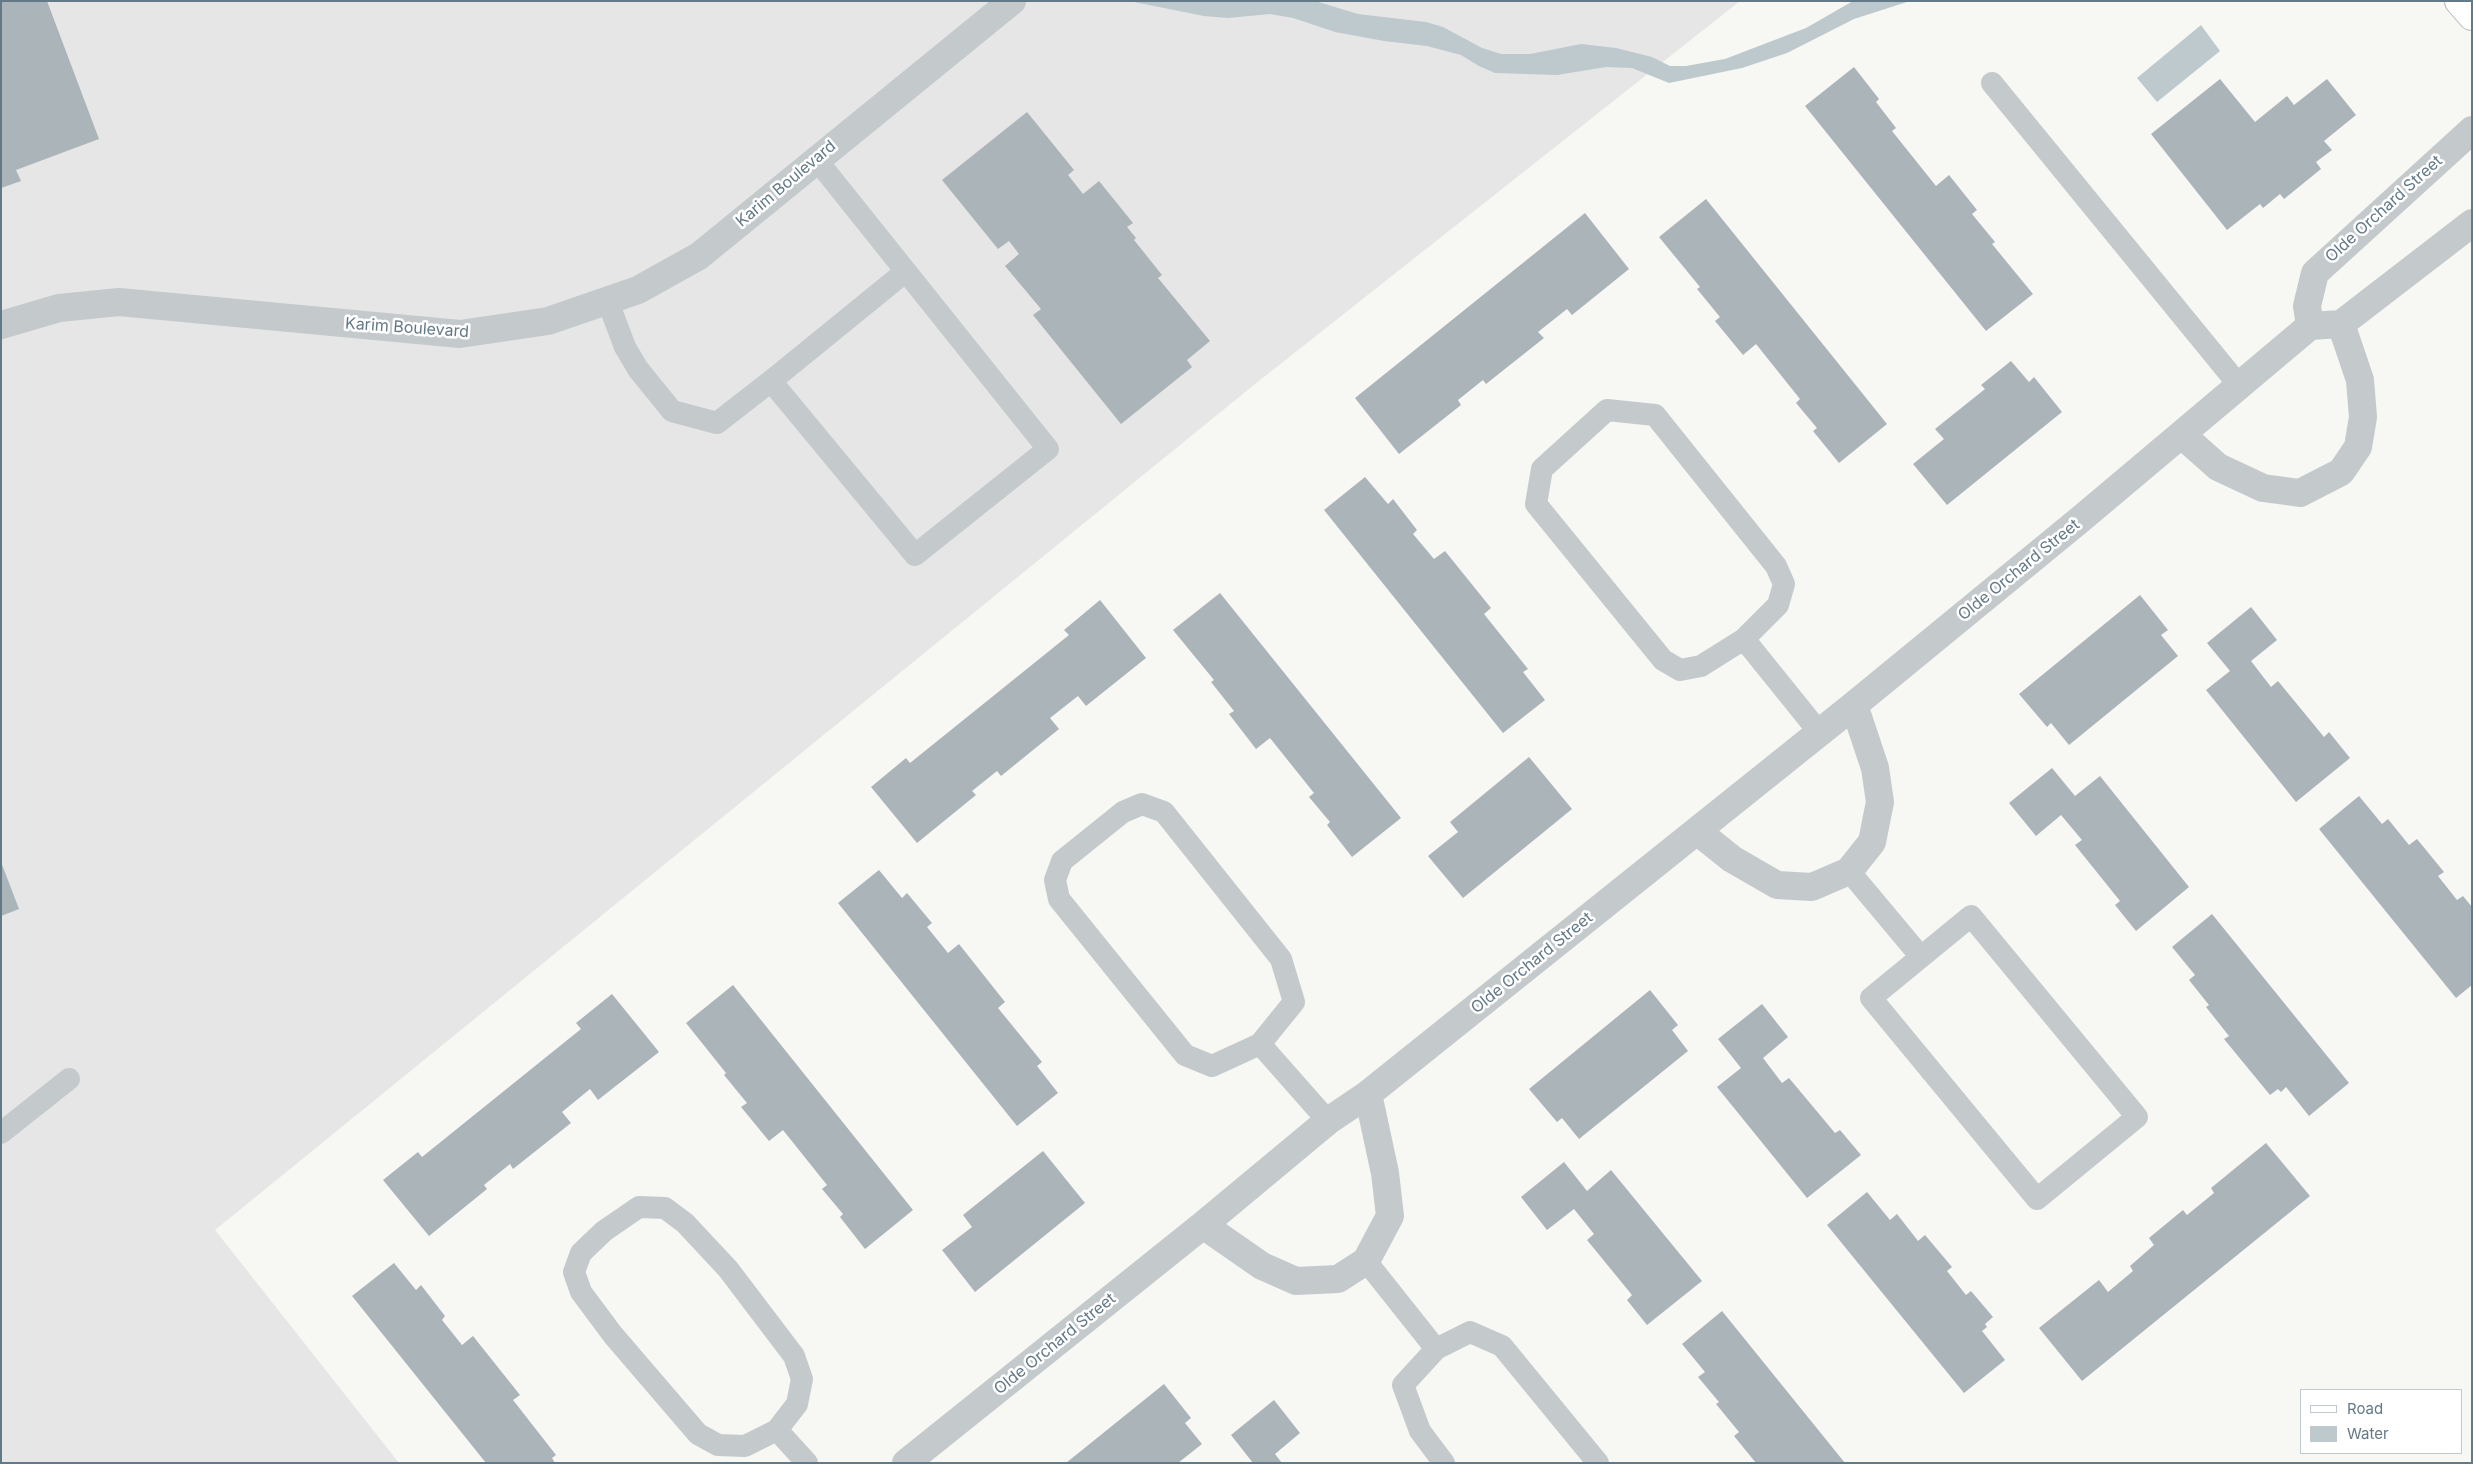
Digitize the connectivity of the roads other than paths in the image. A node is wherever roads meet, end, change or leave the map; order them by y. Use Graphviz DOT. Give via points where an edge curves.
graph roads {
  1 [pos="1012,1"];
  2 [pos="2459,1"];
  3 [pos="2472,16"];
  4 [pos="1992,83"];
  5 [pos="2472,130"];
  6 [pos="816,159"];
  7 [pos="2472,223"];
  8 [pos="905,272"];
  9 [pos="608,302"];
  10 [pos="2341,324"];
  11 [pos="1,325"];
  12 [pos="2310,326"];
  13 [pos="770,382"];
  14 [pos="2238,384"];
  15 [pos="2182,435"];
  16 [pos="1744,639"];
  17 [pos="1854,704"];
  18 [pos="1819,732"];
  19 [pos="1697,831"];
  20 [pos="1849,871"];
  21 [pos="1920,957"];
  22 [pos="1260,1044"];
  23 [pos="69,1079"];
  24 [pos="1368,1094"];
  25 [pos="1328,1122"];
  26 [pos="1,1132"];
  27 [pos="1203,1225"];
  28 [pos="1366,1261"];
  29 [pos="1436,1349"];
  30 [pos="777,1430"];
  31 [pos="806,1463"];
  32 [pos="906,1463"];
  33 [pos="1444,1463"];
  34 [pos="1598,1463"];
  1 -- 6 [label="street, Karim Boulevard"];
  2 -- 3 [label="main road"];
  4 -- 14 [label="lane"];
  5 -- 12 [label="street, Olde Orchard Street" via="2315,273 2307,306"];
  6 -- 8 [label="lane"];
  6 -- 9 [label="street, Karim Boulevard" via="699,256 638,290"];
  7 -- 10 [label="street"];
  8 -- 13 [label="lane"];
  8 -- 13 [label="lane" via="1048,448 915,556"];
  9 -- 11 [label="street, Karim Boulevard" via="548,321 460,334 119,302 59,308"];
  9 -- 13 [label="lane" via="625,347 638,369 672,411 717,423"];
  10 -- 12 [label="street"];
  10 -- 15 [label="street" via="2360,380 2363,417 2358,447 2341,472 2300,492 2263,488 2218,467"];
  12 -- 14 [label="street, Olde Orchard Street"];
  14 -- 15 [label="street, Olde Orchard Street"];
  15 -- 17 [label="street, Olde Orchard Street"];
  16 -- 16 [label="lane" via="1701,666 1680,670 1663,660 1536,504 1542,469 1607,410 1654,415 1776,566 1784,584 1778,605"];
  16 -- 18 [label="lane"];
  17 -- 18 [label="street, Olde Orchard Street"];
  17 -- 20 [label="street" via="1874,768 1880,802 1872,842"];
  18 -- 19 [label="street, Olde Orchard Street"];
  19 -- 20 [label="street" via="1732,859 1777,885 1812,887"];
  19 -- 24 [label="street, Olde Orchard Street"];
  20 -- 21 [label="lane"];
  21 -- 21 [label="lane" via="1871,998 2037,1199 2137,1116 1971,916"];
  22 -- 22 [label="lane" via="1294,1002 1281,959 1164,812 1142,804 1123,812 1062,861 1055,880 1059,898 1185,1055 1212,1066"];
  22 -- 25 [label="lane"];
  23 -- 26 [label="lane"];
  24 -- 25 [label="street, Olde Orchard Street"];
  24 -- 28 [label="street" via="1385,1173 1390,1216"];
  25 -- 27 [label="street, Olde Orchard Street"];
  27 -- 28 [label="street" via="1262,1266 1296,1281 1338,1279"];
  27 -- 32 [label="street, Olde Orchard Street"];
  28 -- 29 [label="lane"];
  29 -- 33 [label="lane" via="1403,1385 1420,1431"];
  29 -- 34 [label="lane" via="1470,1332 1502,1346"];
  30 -- 30 [label="lane" via="745,1446 718,1445 698,1434 613,1334 582,1292 574,1272 581,1253 604,1231 640,1207 665,1208 686,1224 728,1269 794,1356 802,1379 797,1404"];
  30 -- 31 [label="lane"];
}
